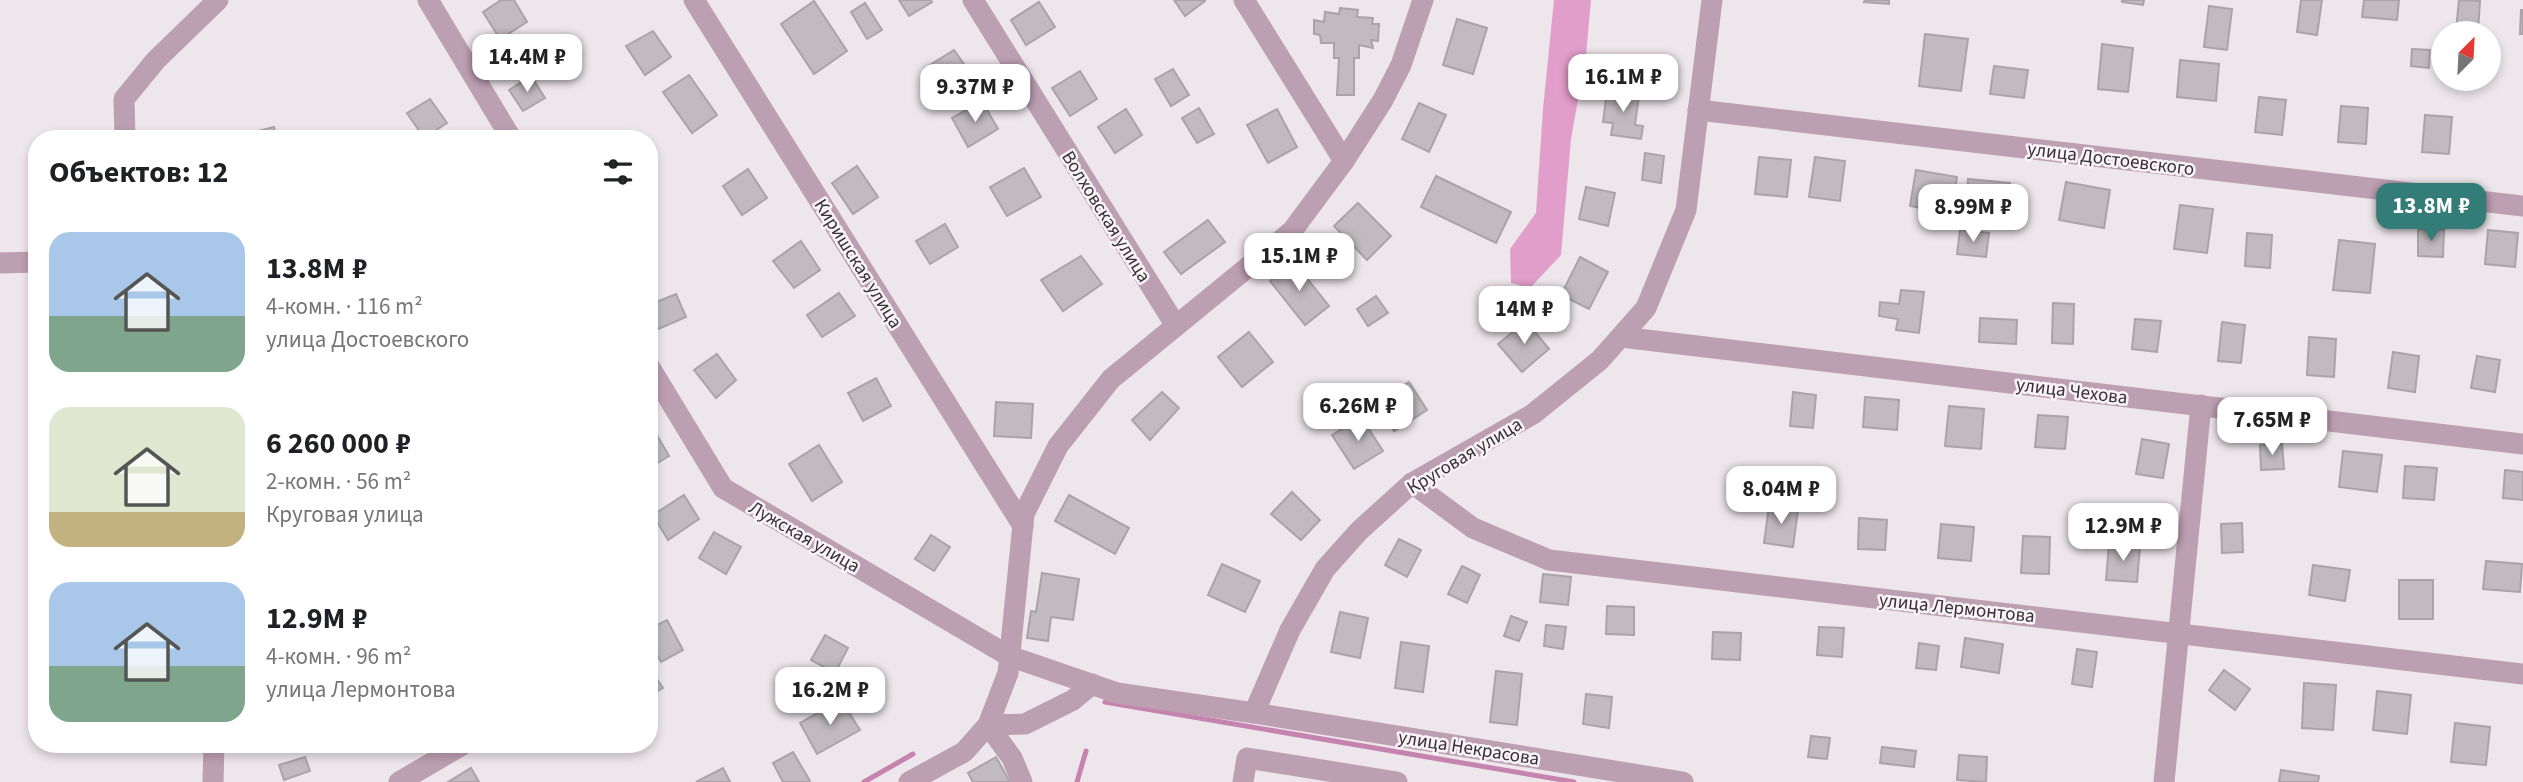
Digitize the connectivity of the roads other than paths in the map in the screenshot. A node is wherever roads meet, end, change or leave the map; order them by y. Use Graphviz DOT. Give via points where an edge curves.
graph roads {
  1 [pos="218,0"];
  2 [pos="428,0"];
  3 [pos="695,0"];
  4 [pos="972,0"];
  5 [pos="1244,0"];
  6 [pos="1423,0"];
  7 [pos="1712,0"];
  8 [pos="1698,110"];
  9 [pos="125,130"];
  10 [pos="506,130"];
  11 [pos="1344,161"];
  12 [pos="2523,206"];
  13 [pos="28,262"];
  14 [pos="0,263"];
  15 [pos="1176,326"];
  16 [pos="1620,337"];
  17 [pos="658,381"];
  18 [pos="2201,405"];
  19 [pos="2523,444"];
  20 [pos="1412,483"];
  21 [pos="1023,526"];
  22 [pos="2180,633"];
  23 [pos="1009,656"];
  24 [pos="2523,674"];
  25 [pos="1092,684"];
  26 [pos="1254,713"];
  27 [pos="988,725"];
  28 [pos="214,753"];
  29 [pos="449,753"];
  30 [pos="214,782"];
  31 [pos="399,782"];
  32 [pos="909,782"];
  33 [pos="1022,782"];
  34 [pos="1243,782"];
  35 [pos="1397,782"];
  36 [pos="1683,782"];
  37 [pos="2164,782"];
  1 -- 9 [label="street" via="156,60 124,99"];
  2 -- 10 [label="street"];
  3 -- 21 [label="street, Киришская улица"];
  4 -- 15 [label="street, Волховская улица"];
  5 -- 11 [label="street"];
  6 -- 11 [label="street" via="1401,65"];
  7 -- 8 [label="street, Круговая улица"];
  8 -- 12 [label="street, улица Достоевского"];
  8 -- 16 [label="street, Круговая улица" via="1686,210 1646,308"];
  11 -- 15 [label="street" via="1292,231"];
  13 -- 14 [label="street"];
  15 -- 21 [label="street" via="1111,379 1058,446 1024,514"];
  16 -- 18 [label="street, улица Чехова"];
  16 -- 20 [label="street, Круговая улица" via="1600,360 1533,414"];
  17 -- 23 [label="street, Лужская улица" via="723,488"];
  18 -- 19 [label="street, улица Чехова"];
  18 -- 22 [label="street"];
  20 -- 22 [label="street, улица Лермонтова" via="1473,528 1549,560"];
  20 -- 26 [label="street, Круговая улица" via="1325,569 1290,630"];
  21 -- 23 [label="street"];
  22 -- 24 [label="street, улица Лермонтова"];
  22 -- 37 [label="street"];
  23 -- 25 [label="street"];
  23 -- 27 [label="street" via="1008,673"];
  25 -- 26 [label="street" via="1117,693"];
  25 -- 27 [label="street" via="1073,700 1025,724"];
  26 -- 36 [label="street, улица Некрасова"];
  27 -- 32 [label="street" via="964,752"];
  27 -- 33 [label="street" via="1012,758"];
  28 -- 30 [label="street"];
  29 -- 31 [label="street"];
  34 -- 35 [label="street" via="1247,758"];
}
